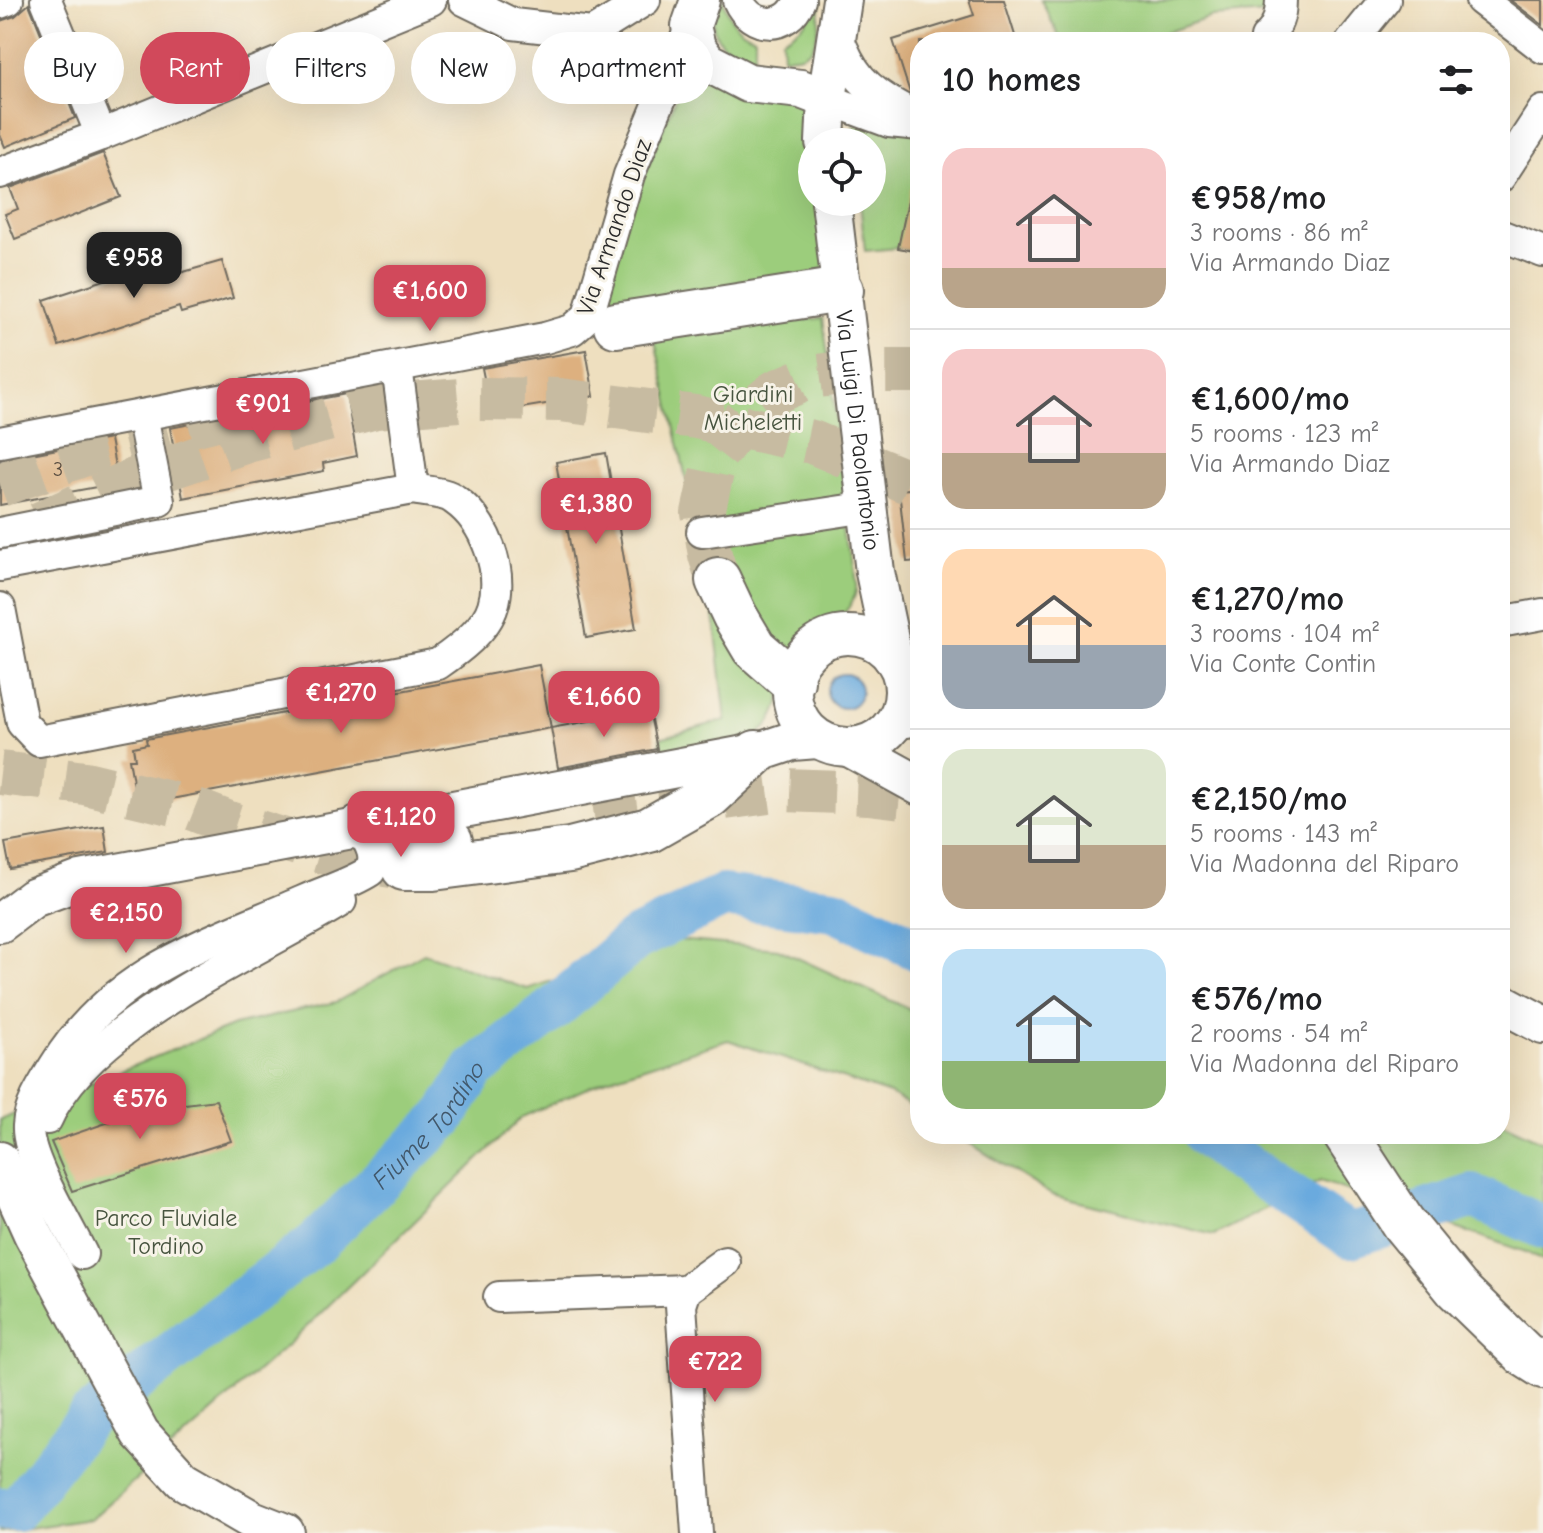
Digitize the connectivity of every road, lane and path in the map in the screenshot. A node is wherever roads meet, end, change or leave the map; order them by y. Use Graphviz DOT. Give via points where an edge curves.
graph roads {
  1 [pos="8,0"];
  2 [pos="46,0"];
  3 [pos="431,0"];
  4 [pos="464,0"];
  5 [pos="645,0"];
  6 [pos="738,0"];
  7 [pos="800,0"];
  8 [pos="1281,0"];
  9 [pos="1385,0"];
  10 [pos="1481,0"];
  11 [pos="0,3"];
  12 [pos="695,13"];
  13 [pos="840,17"];
  14 [pos="1270,32"];
  15 [pos="1359,32"];
  16 [pos="1543,48"];
  17 [pos="829,88"];
  18 [pos="1543,111"];
  19 [pos="910,116"];
  20 [pos="910,117"];
  21 [pos="826,128"];
  22 [pos="101,135"];
  23 [pos="1510,162"];
  24 [pos="0,173"];
  25 [pos="833,216"];
  26 [pos="1510,239"];
  27 [pos="1543,252"];
  28 [pos="841,290"];
  29 [pos="616,325"];
  30 [pos="397,367"];
  31 [pos="142,415"];
  32 [pos="0,442"];
  33 [pos="413,489"];
  34 [pos="868,507"];
  35 [pos="702,532"];
  36 [pos="0,533"];
  37 [pos="0,566"];
  38 [pos="875,572"];
  39 [pos="718,580"];
  40 [pos="0,608"];
  41 [pos="1543,614"];
  42 [pos="1510,620"];
  43 [pos="837,636"];
  44 [pos="893,658"];
  45 [pos="814,719"];
  46 [pos="907,722"];
  47 [pos="762,751"];
  48 [pos="910,778"];
  49 [pos="594,816"];
  50 [pos="360,827"];
  51 [pos="384,872"];
  52 [pos="5,923"];
  53 [pos="1510,1007"];
  54 [pos="1543,1025"];
  55 [pos="1343,1144"];
  56 [pos="16,1158"];
  57 [pos="82,1254"];
  58 [pos="725,1262"];
  59 [pos="686,1290"];
  60 [pos="499,1297"];
  61 [pos="1543,1366"];
  62 [pos="285,1533"];
  63 [pos="697,1533"];
  1 -- 11 [label="street"];
  2 -- 22 [label="street"];
  3 -- 22 [label="street"];
  4 -- 5 [label="street" via="513,24 592,33"];
  6 -- 7 [label="street" via="750,17 769,24 789,17"];
  8 -- 14 [label="street"];
  9 -- 15 [label="street"];
  10 -- 16 [label="street"];
  12 -- 17 [label="main road" via="696,47 707,62 748,83"];
  12 -- 30 [label="street, Via Armando Diaz" via="629,175 582,324 545,338"];
  13 -- 17 [label="main road"];
  13 -- 19 [label="street" via="850,67 880,97"];
  17 -- 20 [label="street" via="889,122"];
  17 -- 21 [label="main road"];
  18 -- 23 [label="street"];
  22 -- 24 [label="street"];
  25 -- 28 [label="main road, Via Luigi Di Paolantonio"];
  26 -- 27 [label="street"];
  28 -- 29 [label="highway"];
  28 -- 34 [label="main road, Via Luigi Di Paolantonio"];
  30 -- 31 [label="street, Via Armando Diaz"];
  30 -- 33 [label="street"];
  31 -- 32 [label="street, Via Armando Diaz"];
  31 -- 36 [label="street" via="159,501"];
  33 -- 37 [label="street"];
  33 -- 40 [label="street" via="454,498 483,529 495,566 493,607 469,642 438,664 39,741 22,723"];
  34 -- 35 [label="street"];
  34 -- 38 [label="main road, Via Luigi Di Paolantonio"];
  38 -- 43 [label="main road" via="850,625"];
  38 -- 44 [label="main road, Via Luigi Di Paolantonio"];
  39 -- 45 [label="highway" via="754,648"];
  41 -- 42 [label="street"];
  43 -- 44 [label="main road" via="874,641"];
  43 -- 45 [label="main road" via="821,641 797,665"];
  44 -- 46 [label="main road" via="904,684 901,712"];
  45 -- 46 [label="main road" via="875,741"];
  45 -- 47 [label="main road" via="792,741"];
  45 -- 48 [label="main road"];
  47 -- 50 [label="main road"];
  47 -- 51 [label="highway" via="709,796 649,830 570,850"];
  49 -- 50 [label="highway" via="420,844 386,840"];
  50 -- 51 [label="street" via="359,854"];
  50 -- 52 [label="main road" via="81,880 33,898"];
  51 -- 56 [label="street" via="183,953 97,1010 36,1098"];
  53 -- 54 [label="main road"];
  55 -- 61 [label="highway" via="1418,1255"];
  56 -- 57 [label="street"];
  56 -- 62 [label="main road" via="33,1234 140,1433 183,1480"];
  58 -- 59 [label="street"];
  59 -- 60 [label="street"];
  59 -- 63 [label="street" via="681,1305"];
}
